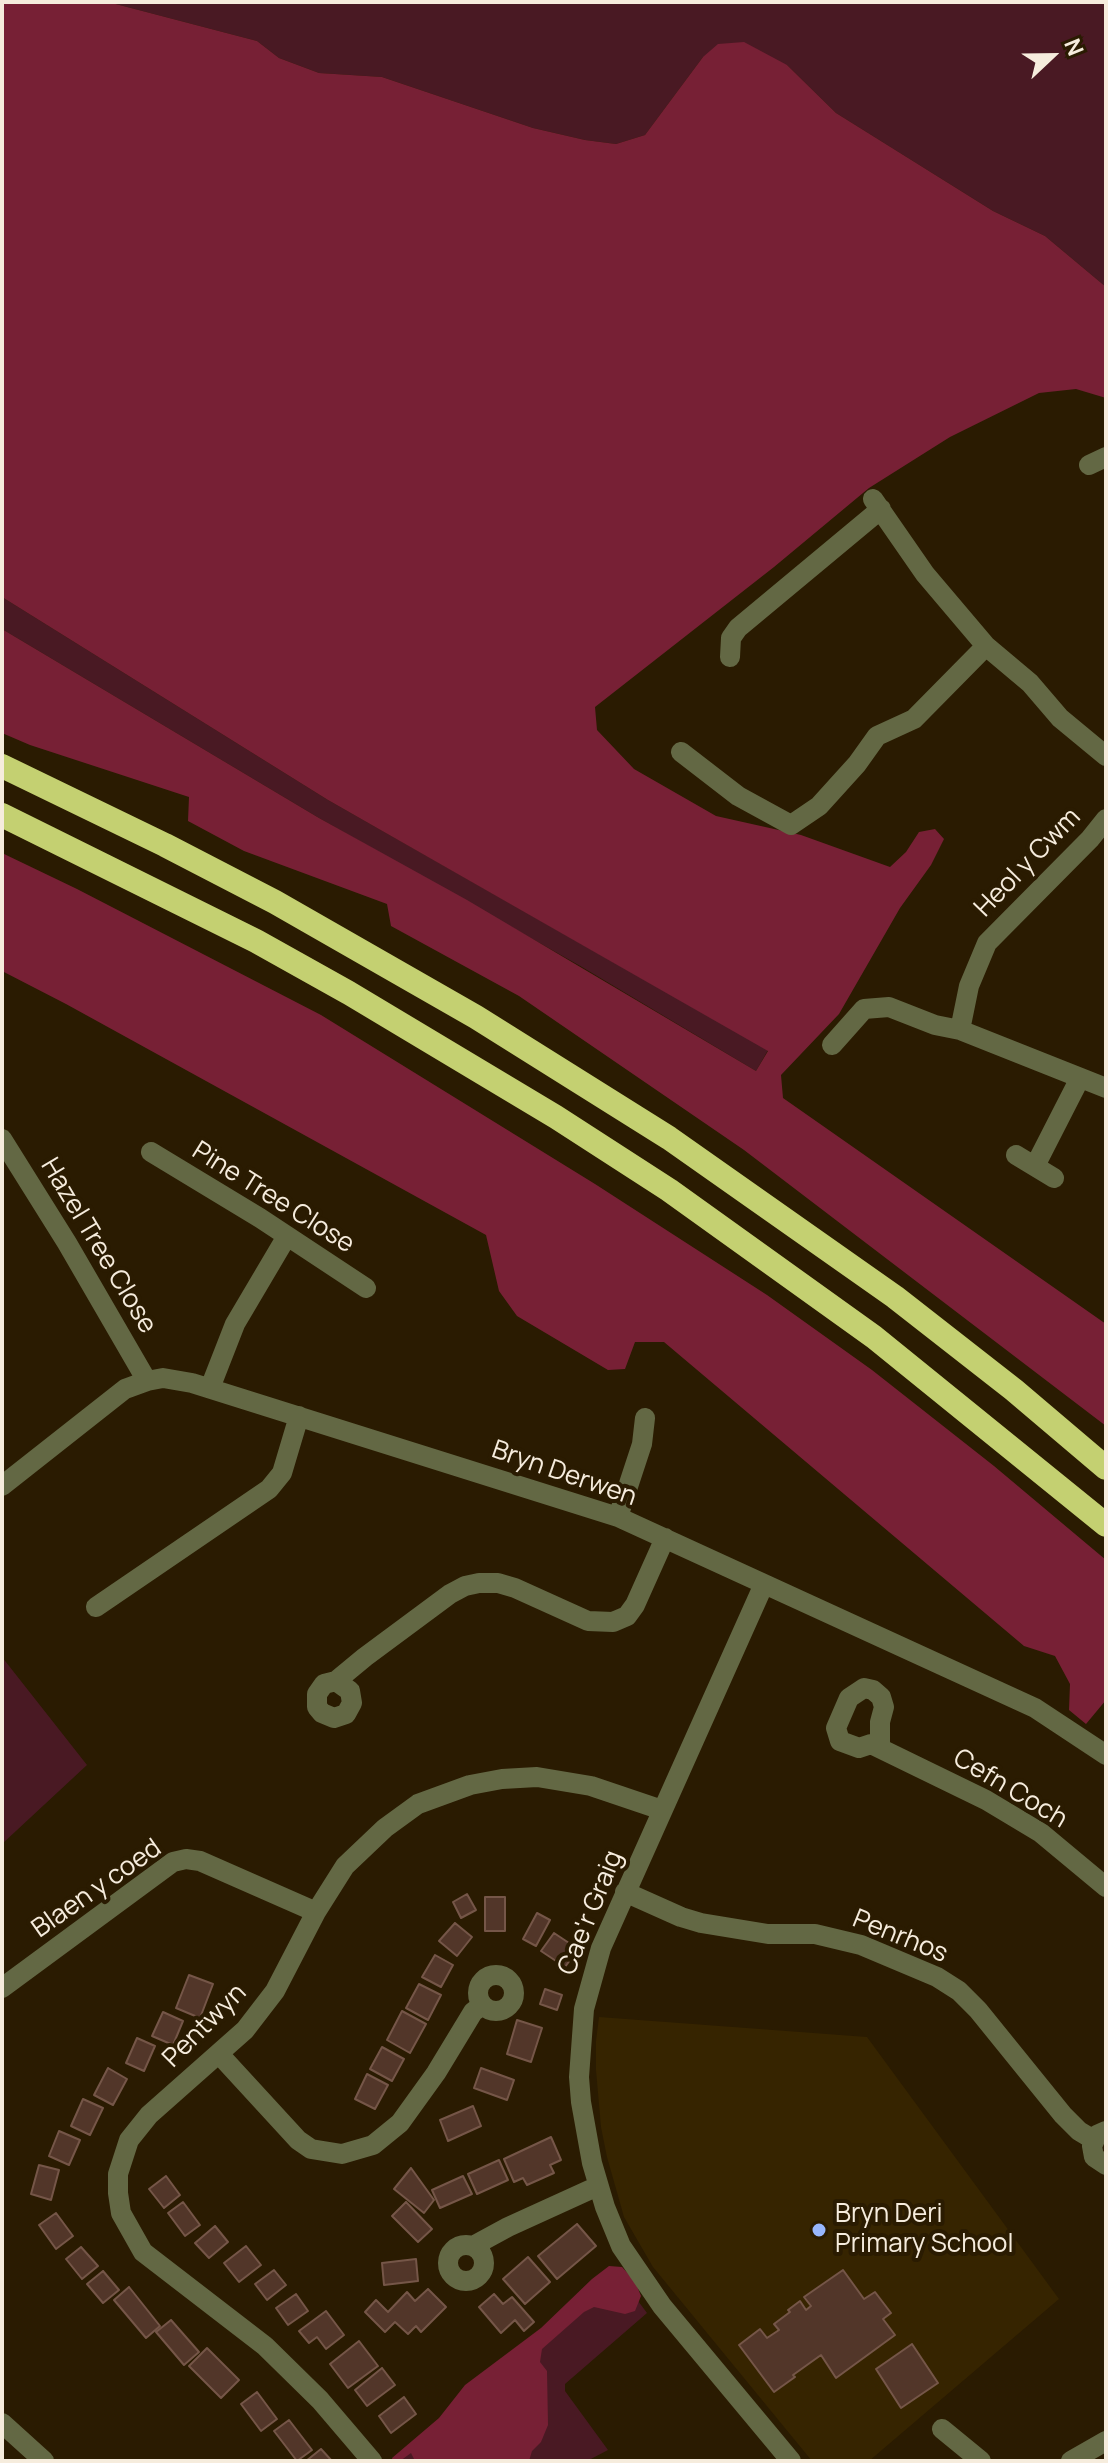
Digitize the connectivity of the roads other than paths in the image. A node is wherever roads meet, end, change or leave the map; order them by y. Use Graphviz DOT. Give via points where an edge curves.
graph roads {
  1 [pos="986,646"];
  2 [pos="730,657"];
  3 [pos="681,752"];
  4 [pos="1106,756"];
  5 [pos="2,766"];
  6 [pos="2,815"];
  7 [pos="1106,819"];
  8 [pos="960,1030"];
  9 [pos="832,1045"];
  10 [pos="1080,1078"];
  11 [pos="1106,1088"];
  12 [pos="2,1139"];
  13 [pos="151,1152"];
  14 [pos="1016,1155"];
  15 [pos="1035,1166"];
  16 [pos="1054,1178"];
  17 [pos="287,1236"];
  18 [pos="366,1288"];
  19 [pos="147,1381"];
  20 [pos="210,1388"];
  21 [pos="299,1416"];
  22 [pos="645,1418"];
  23 [pos="1106,1468"];
  24 [pos="6,1475"];
  25 [pos="618,1517"];
  26 [pos="1106,1525"];
  27 [pos="665,1538"];
  28 [pos="764,1584"];
  29 [pos="96,1607"];
  30 [pos="336,1681"];
  31 [pos="880,1748"];
  32 [pos="1106,1755"];
  33 [pos="662,1810"];
  34 [pos="1106,1887"];
  35 [pos="625,1892"];
  36 [pos="316,1912"];
  37 [pos="2,1988"];
  38 [pos="482,2005"];
  39 [pos="219,2054"];
  40 [pos="1100,2135"];
  41 [pos="1106,2165"];
  42 [pos="598,2186"];
  43 [pos="473,2246"];
  44 [pos="2,2423"];
  45 [pos="942,2429"];
  46 [pos="1106,2441"];
  47 [pos="44,2461"];
  48 [pos="372,2461"];
  49 [pos="791,2461"];
  50 [pos="981,2461"];
  51 [pos="1071,2461"];
  1 -- 2 [label="street" via="925,574 877,504 738,628 731,638"];
  1 -- 3 [label="street" via="914,719 877,736 862,769 838,782 819,806 791,825 738,796"];
  1 -- 4 [label="street"];
  5 -- 23 [label="highway" via="275,902 476,1017 669,1138 895,1297"];
  6 -- 26 [label="highway" via="256,941 569,1125 874,1337"];
  7 -- 8 [label="street, Heol y Cwm" via="987,943 969,986"];
  8 -- 9 [label="street" via="889,1007 864,1009"];
  8 -- 10 [label="street"];
  10 -- 11 [label="street"];
  10 -- 15 [label="street"];
  12 -- 19 [label="street, Hazel Tree Close"];
  13 -- 17 [label="street, Pine Tree Close"];
  14 -- 15 [label="street"];
  15 -- 16 [label="street"];
  17 -- 18 [label="street, Pine Tree Close"];
  17 -- 20 [label="street" via="235,1324"];
  19 -- 20 [label="street, Bryn Derwen" via="175,1379"];
  19 -- 24 [label="street, Bryn Derwen" via="115,1395"];
  20 -- 21 [label="street, Bryn Derwen"];
  21 -- 25 [label="street, Bryn Derwen"];
  21 -- 29 [label="street" via="282,1473 269,1489"];
  22 -- 25 [label="street" via="652,1446"];
  25 -- 27 [label="street, Bryn Derwen"];
  27 -- 28 [label="street, Bryn Derwen"];
  27 -- 30 [label="street" via="627,1616 613,1622 588,1621 498,1583 465,1586"];
  28 -- 32 [label="street, Bryn Derwen" via="1035,1708"];
  28 -- 33 [label="street, Cae'r Graig"];
  31 -- 34 [label="street, Cefn Coch" via="1014,1816"];
  33 -- 35 [label="street, Cae'r Graig"];
  33 -- 36 [label="street, Pentwyn" via="591,1786 537,1777 470,1785 418,1804 385,1828 345,1866"];
  35 -- 40 [label="street, Penrhos" via="712,1926 815,1934 861,1945 937,1977 978,2010 1079,2131"];
  35 -- 42 [label="street, Cae'r Graig" via="594,1966 579,2050 581,2102"];
  36 -- 37 [label="street, Blaen y coed" via="200,1861 173,1862"];
  36 -- 39 [label="street, Pentwyn" via="275,1991"];
  38 -- 39 [label="street" via="400,2123 373,2145 350,2153 327,2153 298,2140"];
  39 -- 48 [label="street, Pentwyn" via="149,2115 129,2140 118,2174 121,2213 143,2252 265,2346"];
  40 -- 41 [label="street" via="1092,2146 1094,2157"];
  42 -- 43 [label="street"];
  42 -- 49 [label="street, Cae'r Graig" via="614,2233 639,2276"];
  44 -- 47 [label="street"];
  45 -- 50 [label="street"];
  46 -- 51 [label="street"];
}
